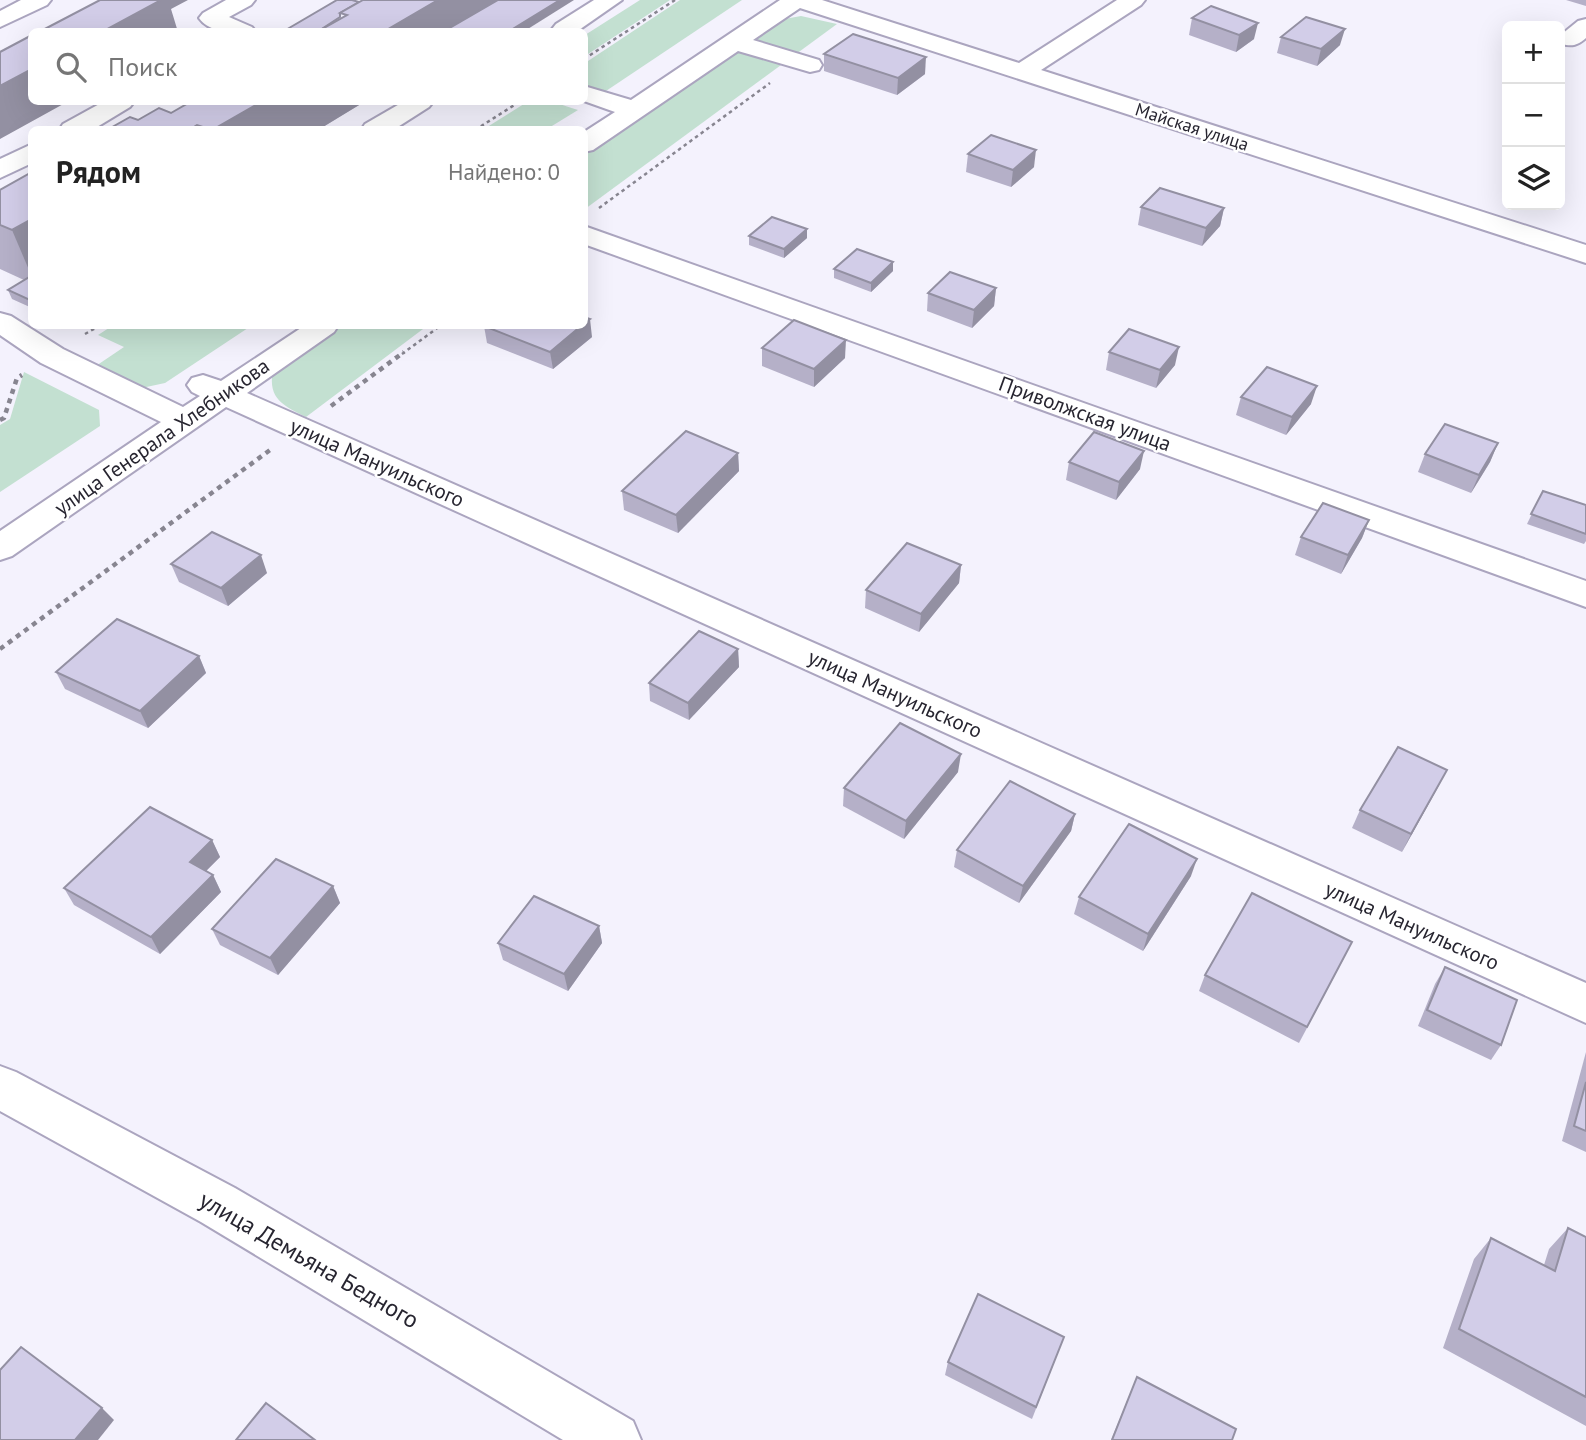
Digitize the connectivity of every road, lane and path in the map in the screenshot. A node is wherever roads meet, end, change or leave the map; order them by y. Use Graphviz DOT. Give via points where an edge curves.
graph roads {
  1 [pos="39,0"];
  2 [pos="243,0"];
  3 [pos="610,0"];
  4 [pos="675,0"];
  5 [pos="771,0"];
  6 [pos="797,0"];
  7 [pos="1133,0"];
  8 [pos="0,20"];
  9 [pos="236,28"];
  10 [pos="566,28"];
  11 [pos="735,42"];
  12 [pos="588,56"];
  13 [pos="805,63"];
  14 [pos="1022,72"];
  15 [pos="588,94"];
  16 [pos="116,105"];
  17 [pos="415,105"];
  18 [pos="514,105"];
  19 [pos="626,107"];
  20 [pos="79,126"];
  21 [pos="381,126"];
  22 [pos="481,126"];
  23 [pos="587,126"];
  24 [pos="588,140"];
  25 [pos="28,154"];
  26 [pos="0,170"];
  27 [pos="590,223"];
  28 [pos="1586,254"];
  29 [pos="0,322"];
  30 [pos="287,329"];
  31 [pos="318,329"];
  32 [pos="436,329"];
  33 [pos="213,390"];
  34 [pos="175,416"];
  35 [pos="300,429"];
  36 [pos="0,522"];
  37 [pos="0,548"];
  38 [pos="1586,594"];
  39 [pos="0,649"];
  40 [pos="1586,1004"];
  41 [pos="0,1087"];
  42 [pos="614,1440"];
  1 -- 8 [label="street"];
  2 -- 9 [label="street" via="211,18"];
  3 -- 10 [label="street"];
  4 -- 12 [label="path"];
  5 -- 19 [label="street"];
  6 -- 11 [label="street"];
  6 -- 14 [label="street, Майская улица"];
  7 -- 14 [label="street"];
  11 -- 13 [label="street"];
  11 -- 19 [label="street"];
  13 -- 27 [label="path"];
  14 -- 28 [label="street, Майская улица"];
  15 -- 19 [label="street"];
  16 -- 20 [label="street"];
  17 -- 21 [label="street"];
  18 -- 22 [label="path"];
  19 -- 23 [label="street"];
  19 -- 24 [label="street"];
  25 -- 26 [label="street"];
  27 -- 38 [label="street, Приволжская улица"];
  29 -- 34 [label="street" via="52,356"];
  30 -- 33 [label="street, улица Генерала Хлебникова"];
  31 -- 33 [label="street, улица Генерала Хлебникова"];
  32 -- 35 [label="path"];
  33 -- 34 [label="street, улица Генерала Хлебникова"];
  33 -- 35 [label="street, улица Мануильского"];
  34 -- 36 [label="street, улица Генерала Хлебникова"];
  34 -- 37 [label="street, улица Генерала Хлебникова"];
  35 -- 39 [label="path"];
  35 -- 40 [label="street, улица Мануильского"];
  41 -- 42 [label="street, улица Демьяна Бедного" via="218,1205"];
}
